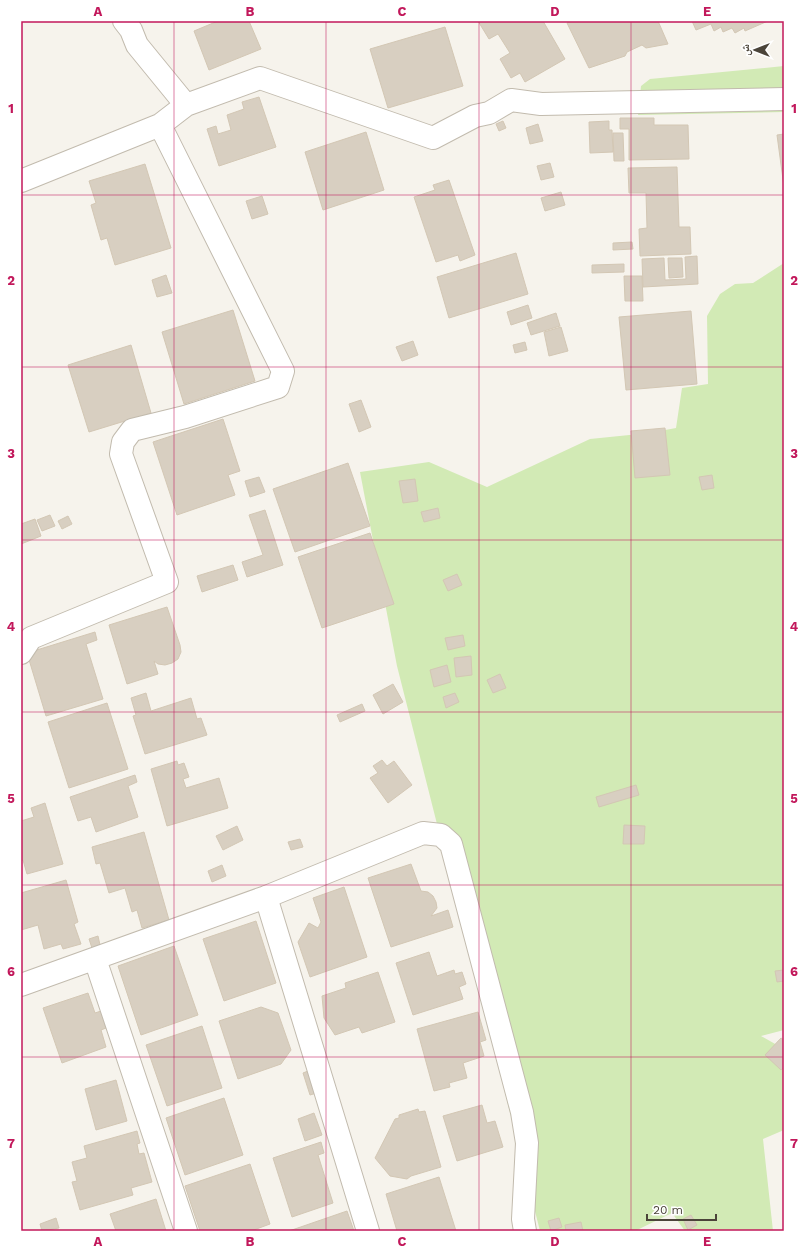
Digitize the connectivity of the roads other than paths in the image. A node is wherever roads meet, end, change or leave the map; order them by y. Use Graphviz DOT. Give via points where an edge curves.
graph roads {
  1 [pos="124,21"];
  2 [pos="784,100"];
  3 [pos="186,105"];
  4 [pos="160,125"];
  5 [pos="21,181"];
  6 [pos="21,654"];
  7 [pos="266,897"];
  8 [pos="95,959"];
  9 [pos="21,985"];
  10 [pos="186,1231"];
  11 [pos="368,1231"];
  12 [pos="525,1231"];
  1 -- 3 [label="street" via="137,45"];
  2 -- 3 [label="street" via="541,104 511,100 434,138 260,78"];
  3 -- 4 [label="street"];
  4 -- 5 [label="street"];
  4 -- 6 [label="street" via="282,371 278,387 185,417 132,430 123,442 121,454 167,582 31,638"];
  7 -- 8 [label="street"];
  7 -- 11 [label="street"];
  7 -- 12 [label="street" via="423,833 441,835 451,844 522,1112 527,1143 523,1219"];
  8 -- 9 [label="street"];
  8 -- 10 [label="street"];
}
